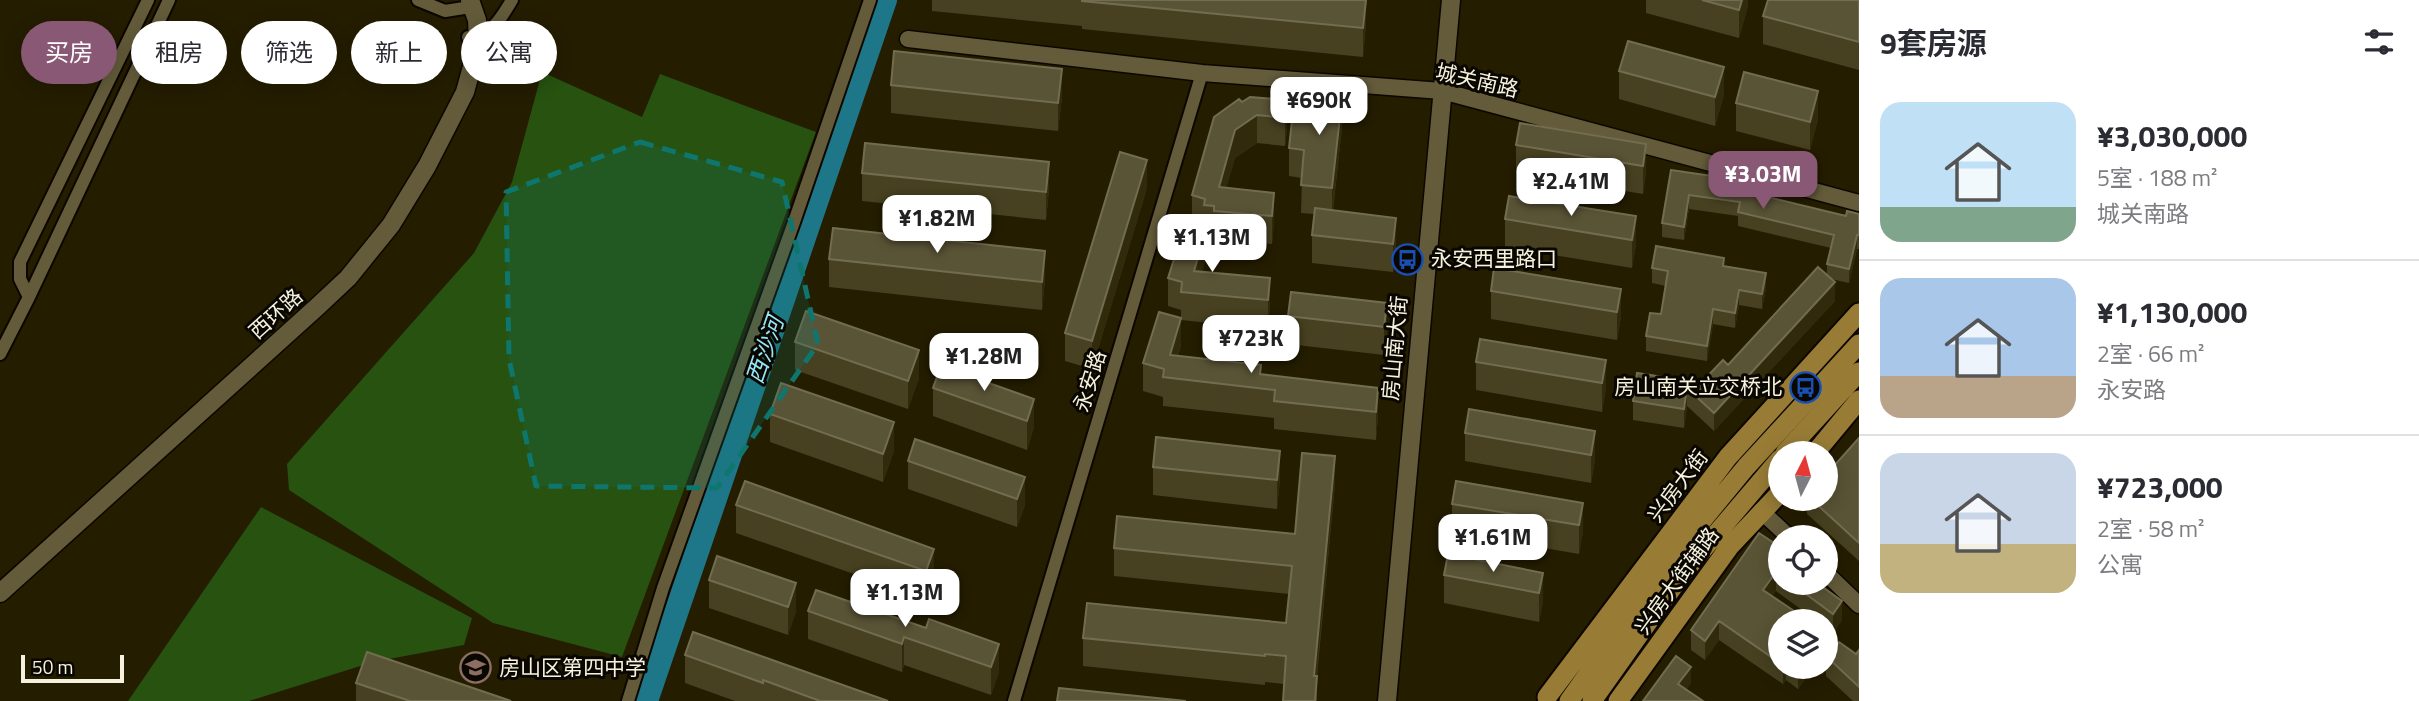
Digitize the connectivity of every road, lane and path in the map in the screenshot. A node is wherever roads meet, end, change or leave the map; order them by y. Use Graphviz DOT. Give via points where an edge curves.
graph roads {
  1 [pos="148,0"];
  2 [pos="169,0"];
  3 [pos="418,0"];
  4 [pos="512,0"];
  5 [pos="870,0"];
  6 [pos="1451,0"];
  7 [pos="465,3"];
  8 [pos="477,21"];
  9 [pos="500,21"];
  10 [pos="908,39"];
  11 [pos="1202,73"];
  12 [pos="461,76"];
  13 [pos="468,84"];
  14 [pos="1442,91"];
  15 [pos="1859,203"];
  16 [pos="29,297"];
  17 [pos="1859,313"];
  18 [pos="1859,344"];
  19 [pos="0,354"];
  20 [pos="1859,372"];
  21 [pos="1859,387"];
  22 [pos="1835,399"];
  23 [pos="1859,400"];
  24 [pos="1796,441"];
  25 [pos="1825,441"];
  26 [pos="1768,473"];
  27 [pos="1768,477"];
  28 [pos="1768,504"];
  29 [pos="1761,510"];
  30 [pos="1777,525"];
  31 [pos="1730,546"];
  32 [pos="0,582"];
  33 [pos="1838,585"];
  34 [pos="0,593"];
  35 [pos="1859,605"];
  36 [pos="1595,663"];
  37 [pos="1545,699"];
  38 [pos="628,701"];
  39 [pos="1014,701"];
  40 [pos="1387,701"];
  41 [pos="1569,701"];
  42 [pos="1592,701"];
  43 [pos="1618,701"];
  1 -- 16 [label="street" via="20,262 20,279"];
  2 -- 16 [label="street"];
  3 -- 7 [label="street" via="445,10"];
  4 -- 9 [label="street"];
  5 -- 38 [label="street" via="663,588"];
  6 -- 14 [label="main road, 房山南大街"];
  7 -- 8 [label="main road, 西环路"];
  10 -- 11 [label="street, 城关南路"];
  11 -- 14 [label="street, 城关南路"];
  11 -- 39 [label="street, 永安路"];
  12 -- 32 [label="main road, 西环路" via="394,204 344,268"];
  13 -- 34 [label="main road, 西环路" via="391,225 348,278"];
  14 -- 15 [label="street, 城关南路"];
  14 -- 40 [label="main road, 房山南大街"];
  16 -- 19 [label="street"];
  17 -- 37 [label="main road, 兴房大街" via="1728,457"];
  18 -- 36 [label="main road, 兴房大街" via="1746,467 1667,563"];
  20 -- 22 [label="main road"];
  21 -- 22 [label="main road"];
  22 -- 24 [label="main road"];
  23 -- 25 [label="main road"];
  26 -- 42 [label="main road" via="1682,574"];
  27 -- 31 [label="main road"];
  28 -- 29 [label="main road, 兴房大街辅路"];
  29 -- 30 [label="street"];
  29 -- 31 [label="main road, 兴房大街辅路"];
  31 -- 43 [label="main road, 兴房大街辅路"];
  33 -- 35 [label="street"];
  36 -- 37 [label="main road, 兴房大街"];
  36 -- 41 [label="main road, 兴房大街"];
}
